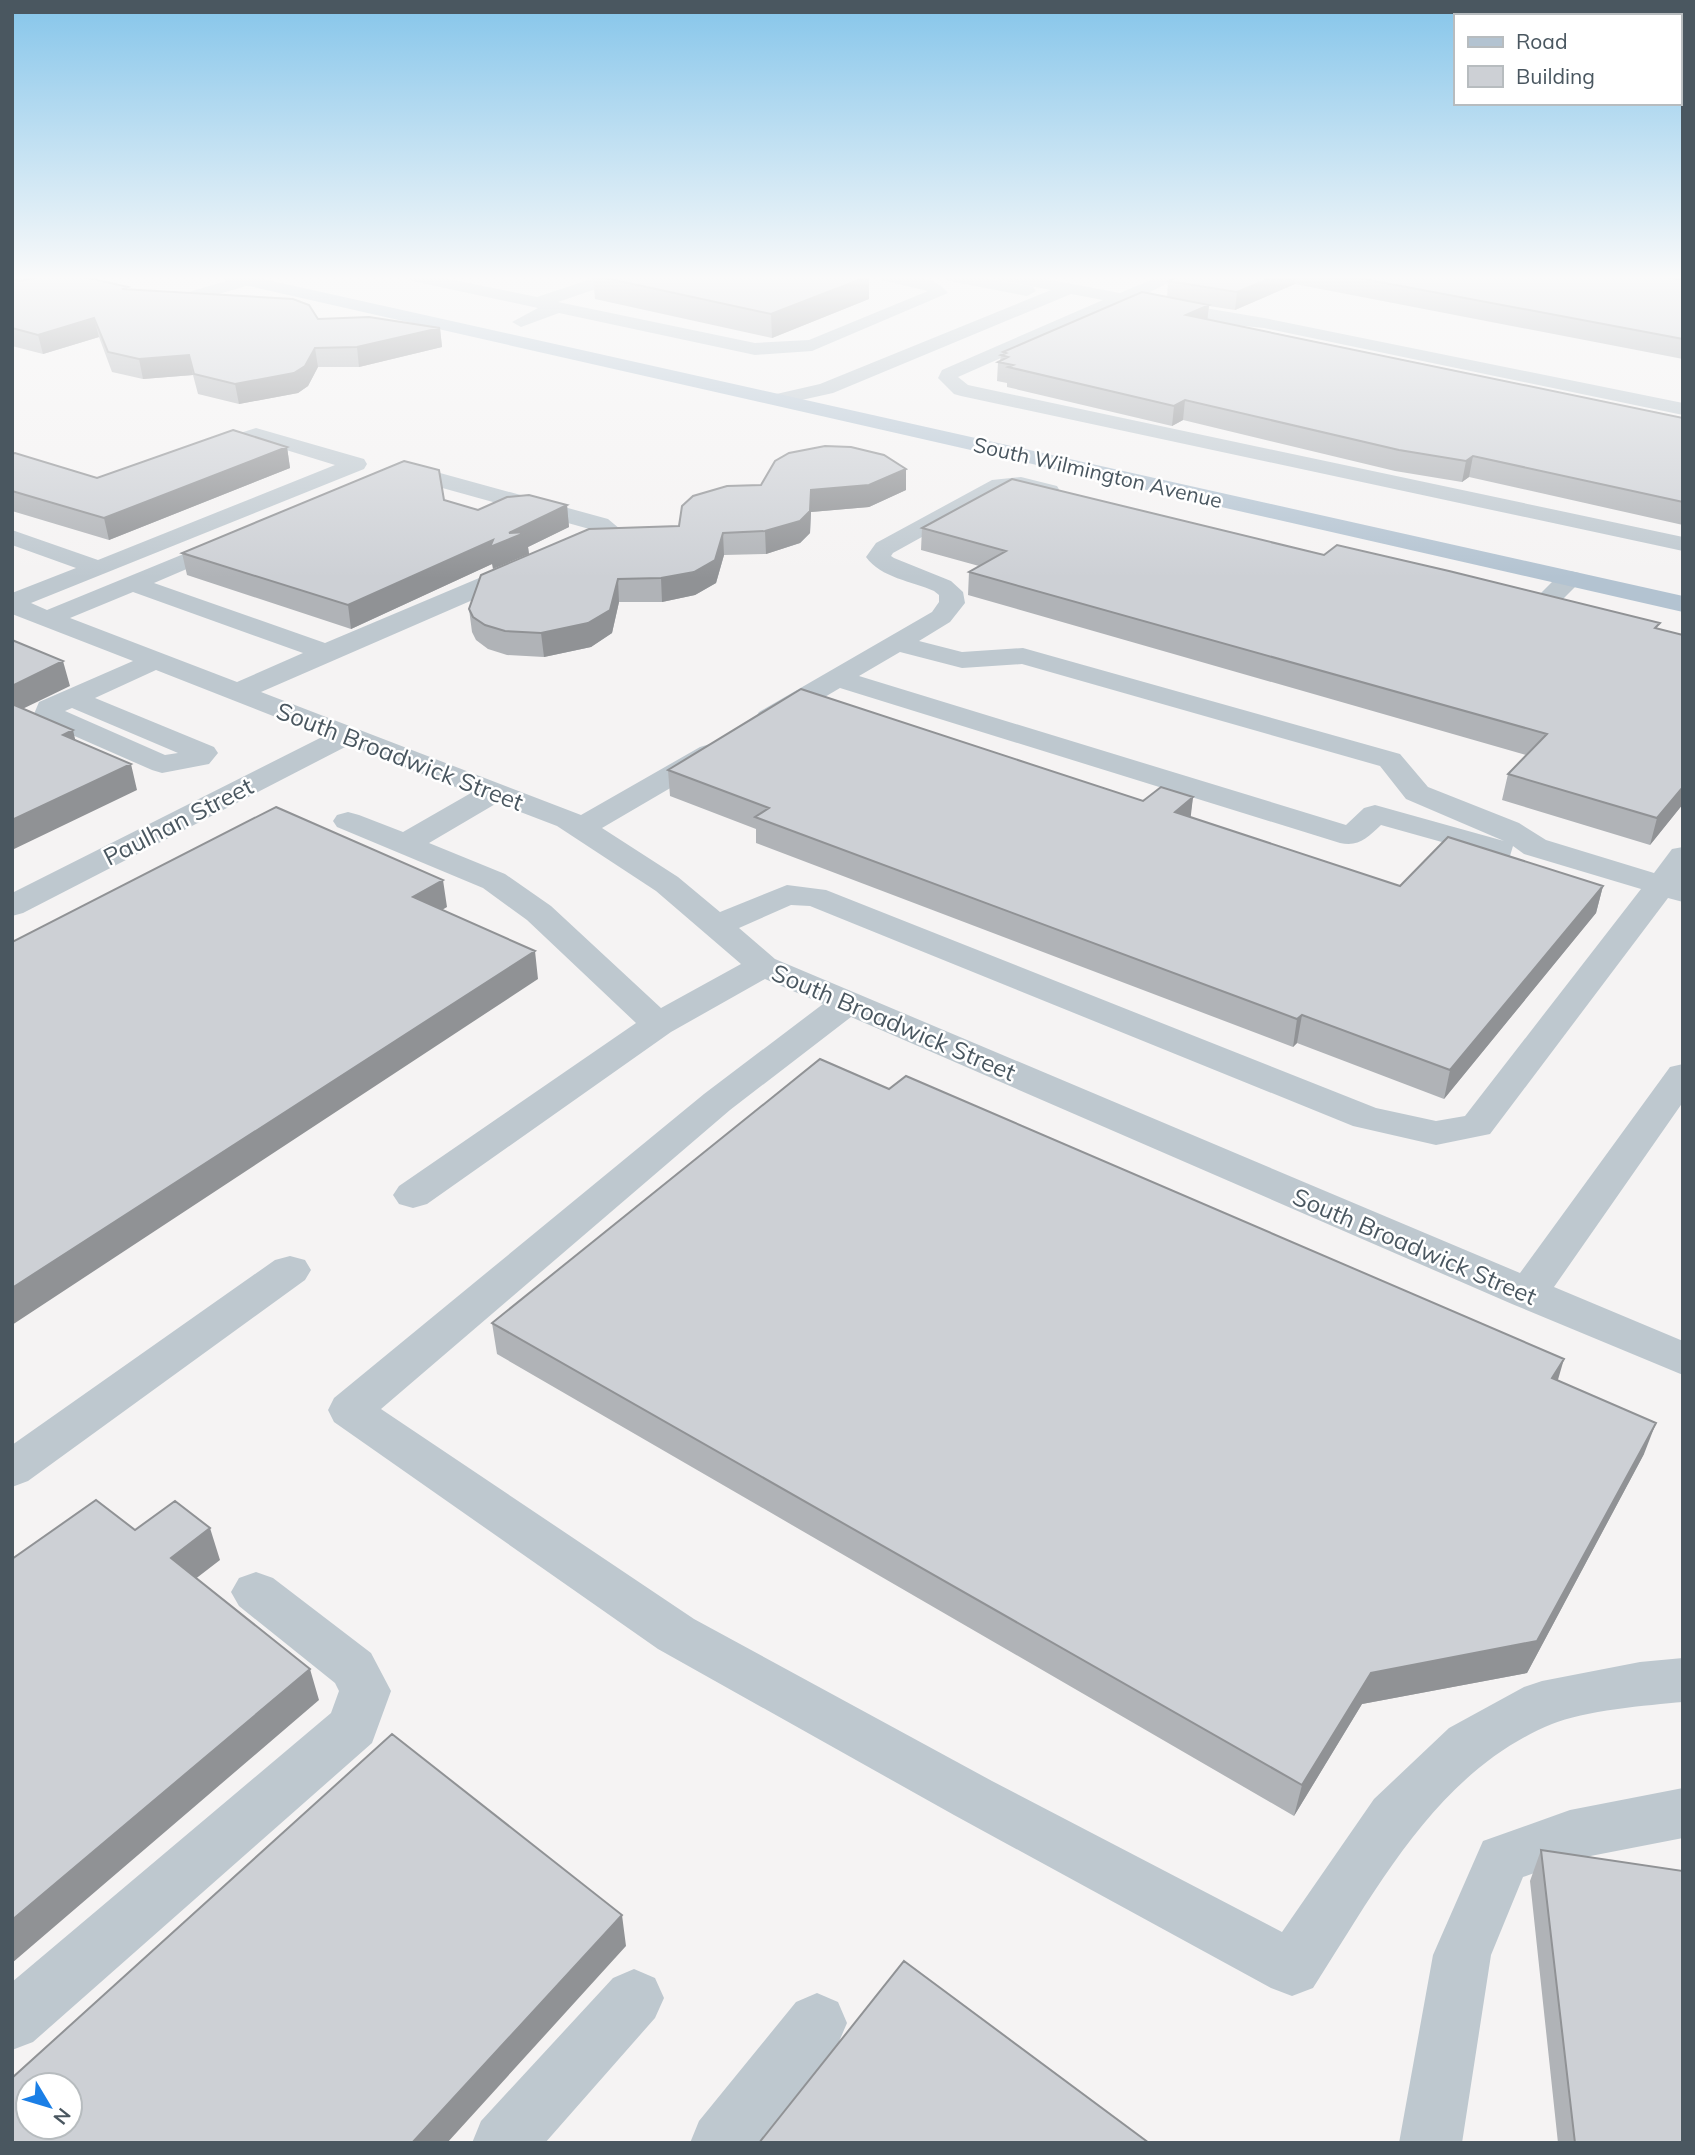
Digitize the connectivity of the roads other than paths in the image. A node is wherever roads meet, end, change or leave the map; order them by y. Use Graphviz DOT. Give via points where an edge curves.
graph roads {
  1 [pos="733,377"];
  2 [pos="811,377"];
  3 [pos="856,377"];
  4 [pos="948,377"];
  5 [pos="1525,377"];
  6 [pos="785,387"];
  7 [pos="826,390"];
  8 [pos="1683,409"];
  9 [pos="183,460"];
  10 [pos="1064,464"];
  11 [pos="1028,486"];
  12 [pos="345,494"];
  13 [pos="1067,495"];
  14 [pos="1316,498"];
  15 [pos="257,531"];
  16 [pos="12,537"];
  17 [pos="1683,544"];
  18 [pos="98,568"];
  19 [pos="1570,578"];
  20 [pos="132,583"];
  21 [pos="1514,601"];
  22 [pos="12,604"];
  23 [pos="1683,604"];
  24 [pos="1541,607"];
  25 [pos="1566,613"];
  26 [pos="47,619"];
  27 [pos="896,643"];
  28 [pos="326,652"];
  29 [pos="155,661"];
  30 [pos="836,678"];
  31 [pos="236,693"];
  32 [pos="72,698"];
  33 [pos="752,728"];
  34 [pos="345,736"];
  35 [pos="728,742"];
  36 [pos="495,792"];
  37 [pos="348,821"];
  38 [pos="581,828"];
  39 [pos="405,844"];
  40 [pos="1535,847"];
  41 [pos="1683,856"];
  42 [pos="1672,888"];
  43 [pos="12,906"];
  44 [pos="716,926"];
  45 [pos="764,966"];
  46 [pos="848,1002"];
  47 [pos="658,1024"];
  48 [pos="1683,1075"];
  49 [pos="413,1195"];
  50 [pos="290,1270"];
  51 [pos="1527,1294"];
  52 [pos="1683,1359"];
  53 [pos="12,1469"];
  54 [pos="256,1592"];
  55 [pos="1683,1680"];
  56 [pos="1683,1813"];
  57 [pos="634,1998"];
  58 [pos="12,2021"];
  59 [pos="817,2023"];
  60 [pos="503,2143"];
  61 [pos="720,2143"];
  62 [pos="1430,2143"];
  1 -- 6 [label="main road, South Wilmington Avenue"];
  2 -- 6 [label="street"];
  3 -- 7 [label="street"];
  4 -- 17 [label="street" via="961,390"];
  5 -- 8 [label="street"];
  6 -- 7 [label="main road, South Wilmington Avenue"];
  6 -- 10 [label="main road, South Wilmington Avenue"];
  7 -- 14 [label="main road, South Wilmington Avenue"];
  9 -- 18 [label="street" via="256,434 356,464"];
  10 -- 11 [label="street"];
  10 -- 19 [label="main road, South Wilmington Avenue"];
  11 -- 13 [label="street"];
  11 -- 27 [label="street" via="1000,485 884,548 878,557 888,566 941,584 951,592 951,603 941,617"];
  12 -- 28 [label="street" via="394,473 411,472 608,529"];
  15 -- 20 [label="street"];
  16 -- 18 [label="street"];
  18 -- 22 [label="street"];
  19 -- 23 [label="main road, South Wilmington Avenue"];
  19 -- 24 [label="street"];
  20 -- 26 [label="street"];
  20 -- 28 [label="street"];
  21 -- 24 [label="street"];
  22 -- 26 [label="street, South Broadwick Street"];
  24 -- 25 [label="street"];
  26 -- 29 [label="street, South Broadwick Street"];
  27 -- 30 [label="street"];
  27 -- 40 [label="street" via="962,660 1023,656 1390,760 1417,793 1508,830"];
  28 -- 31 [label="street"];
  29 -- 31 [label="street, South Broadwick Street"];
  29 -- 32 [label="street"];
  30 -- 33 [label="street"];
  30 -- 40 [label="lane" via="1351,836 1376,814 1492,850"];
  31 -- 34 [label="street, South Broadwick Street"];
  34 -- 36 [label="street, South Broadwick Street"];
  34 -- 43 [label="street, Paulhan Street"];
  35 -- 38 [label="street"];
  36 -- 38 [label="street, South Broadwick Street"];
  36 -- 39 [label="street"];
  37 -- 39 [label="street"];
  38 -- 44 [label="street, South Broadwick Street" via="667,884"];
  39 -- 47 [label="street" via="494,881 538,913"];
  40 -- 42 [label="street"];
  41 -- 42 [label="street"];
  42 -- 44 [label="street" via="1477,1126 1436,1133 1366,1118 815,897 788,895"];
  44 -- 45 [label="street, South Broadwick Street"];
  45 -- 46 [label="street, South Broadwick Street"];
  45 -- 47 [label="street"];
  46 -- 51 [label="street, South Broadwick Street"];
  46 -- 55 [label="street" via="717,1102 350,1410 677,1634 1292,1968 1393,1816 1468,1744 1542,1703"];
  47 -- 49 [label="street"];
  48 -- 51 [label="street"];
  50 -- 53 [label="street"];
  51 -- 52 [label="street, South Broadwick Street"];
  54 -- 58 [label="street" via="353,1668 366,1691 353,1727"];
  56 -- 62 [label="street" via="1570,1835 1503,1859 1462,1955"];
  57 -- 60 [label="street"];
  59 -- 61 [label="street"];
}
